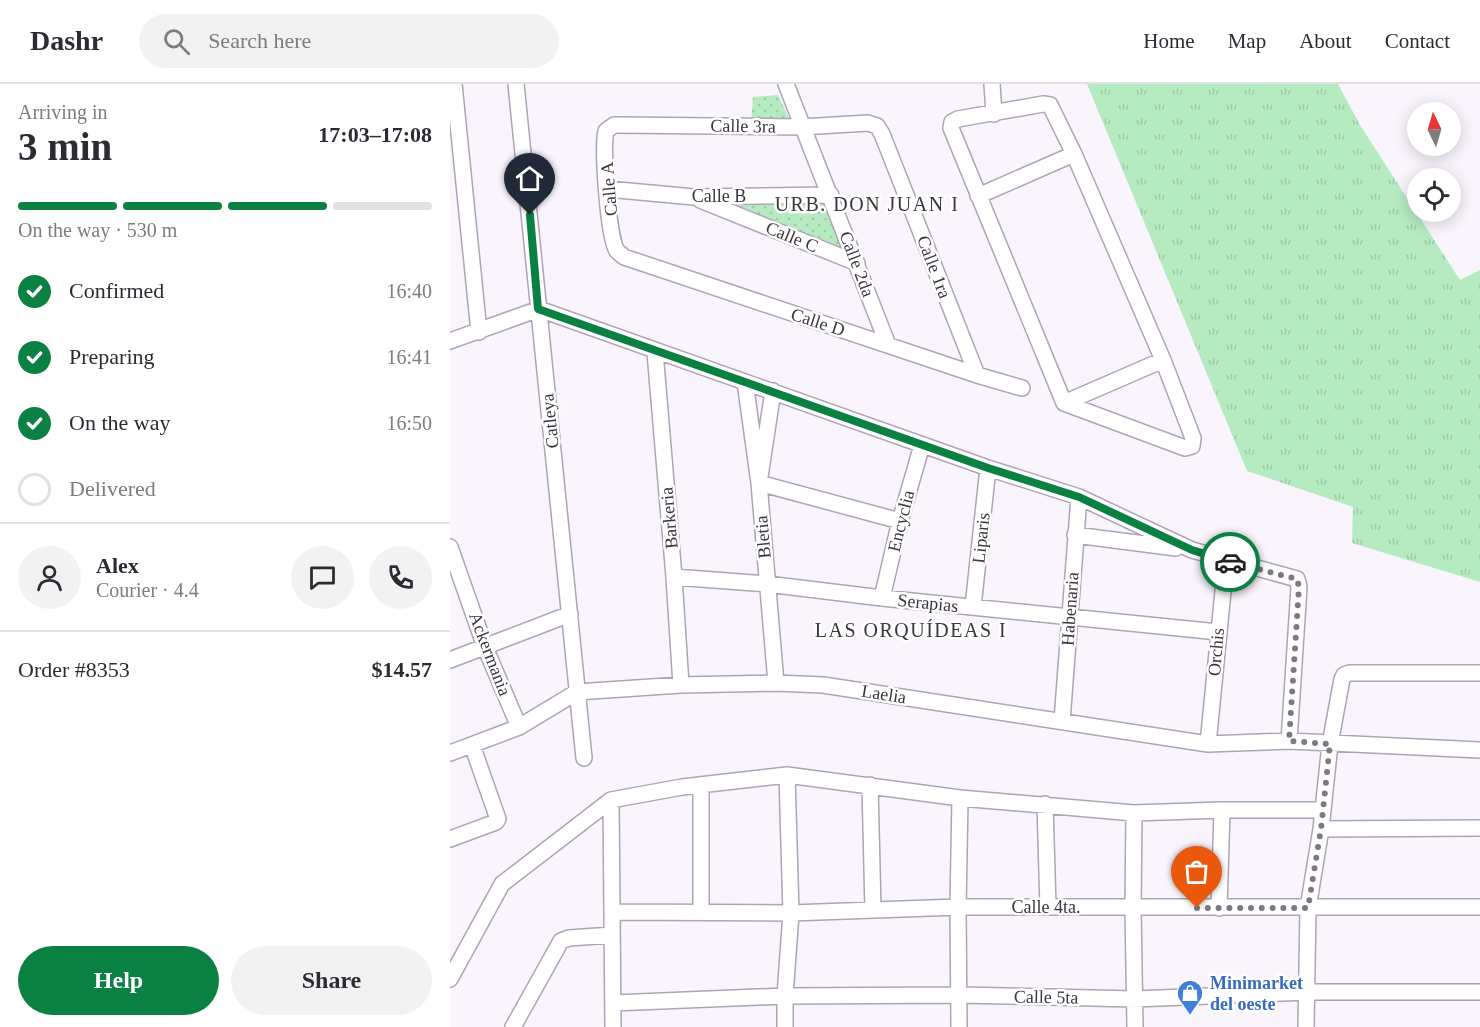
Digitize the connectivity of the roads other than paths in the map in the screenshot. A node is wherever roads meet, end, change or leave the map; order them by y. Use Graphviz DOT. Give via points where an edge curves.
graph roads {
  1 [pos="454,84"];
  2 [pos="516,84"];
  3 [pos="786,84"];
  4 [pos="992,84"];
  5 [pos="994,114"];
  6 [pos="877,126"];
  7 [pos="801,127"];
  8 [pos="609,128"];
  9 [pos="1074,154"];
  10 [pos="607,189"];
  11 [pos="831,195"];
  12 [pos="978,196"];
  13 [pos="694,197"];
  14 [pos="618,251"];
  15 [pos="857,263"];
  16 [pos="538,309"];
  17 [pos="478,332"];
  18 [pos="450,341"];
  19 [pos="888,345"];
  20 [pos="654,352"];
  21 [pos="1163,360"];
  22 [pos="977,375"];
  23 [pos="745,382"];
  24 [pos="1022,388"];
  25 [pos="773,391"];
  26 [pos="1064,403"];
  27 [pos="922,445"];
  28 [pos="988,468"];
  29 [pos="759,483"];
  30 [pos="1079,497"];
  31 [pos="900,521"];
  32 [pos="1075,535"];
  33 [pos="450,547"];
  34 [pos="1192,550"];
  35 [pos="1226,561"];
  36 [pos="454,570"];
  37 [pos="674,577"];
  38 [pos="767,584"];
  39 [pos="882,598"];
  40 [pos="974,607"];
  41 [pos="570,614"];
  42 [pos="1069,617"];
  43 [pos="1218,632"];
  44 [pos="485,647"];
  45 [pos="450,660"];
  46 [pos="1480,673"];
  47 [pos="776,683"];
  48 [pos="681,685"];
  49 [pos="577,692"];
  50 [pos="1062,720"];
  51 [pos="519,727"];
  52 [pos="1289,741"];
  53 [pos="1208,744"];
  54 [pos="1330,744"];
  55 [pos="472,745"];
  56 [pos="1480,750"];
  57 [pos="450,753"];
  58 [pos="584,758"];
  59 [pos="787,776"];
  60 [pos="701,785"];
  61 [pos="870,785"];
  62 [pos="960,798"];
  63 [pos="611,800"];
  64 [pos="1045,804"];
  65 [pos="1222,810"];
  66 [pos="1322,810"];
  67 [pos="1134,813"];
  68 [pos="1480,828"];
  69 [pos="1321,829"];
  70 [pos="450,839"];
  71 [pos="958,907"];
  72 [pos="1048,907"];
  73 [pos="1480,907"];
  74 [pos="1132,908"];
  75 [pos="1219,908"];
  76 [pos="1308,908"];
  77 [pos="873,910"];
  78 [pos="612,912"];
  79 [pos="701,912"];
  80 [pos="791,913"];
  81 [pos="612,935"];
  82 [pos="450,979"];
  83 [pos="1307,992"];
  84 [pos="1480,992"];
  85 [pos="960,995"];
  86 [pos="785,996"];
  87 [pos="1135,999"];
  88 [pos="613,1003"];
  89 [pos="513,1027"];
  90 [pos="613,1027"];
  91 [pos="785,1027"];
  92 [pos="959,1027"];
  93 [pos="1135,1027"];
  94 [pos="1306,1027"];
  1 -- 17 [label="street"];
  2 -- 16 [label="street, Catleya"];
  3 -- 7 [label="street, Calle 2da"];
  4 -- 5 [label="street"];
  5 -- 9 [label="street" via="1050,105"];
  5 -- 12 [label="street" via="952,122"];
  6 -- 7 [label="street, Calle 3ra" via="868,123"];
  6 -- 22 [label="street, Calle 1ra"];
  7 -- 8 [label="street, Calle 3ra"];
  7 -- 11 [label="street, Calle 2da"];
  8 -- 10 [label="street, Calle A" via="605,136"];
  9 -- 12 [label="street"];
  9 -- 21 [label="street"];
  10 -- 13 [label="street, Calle B"];
  10 -- 14 [label="street, Calle A"];
  11 -- 13 [label="street, Calle B"];
  11 -- 15 [label="street, Calle 2da"];
  12 -- 26 [label="street"];
  13 -- 15 [label="street, Calle C"];
  14 -- 19 [label="street, Calle D" via="634,261"];
  15 -- 19 [label="street, Calle 2da"];
  16 -- 17 [label="street"];
  16 -- 20 [label="street"];
  16 -- 41 [label="street, Catleya"];
  17 -- 18 [label="street"];
  19 -- 22 [label="street, Calle D"];
  20 -- 23 [label="street"];
  20 -- 37 [label="street, Barkeria"];
  21 -- 26 [label="street"];
  21 -- 26 [label="street" via="1193,438 1192,446 1185,448"];
  22 -- 24 [label="street, Calle D"];
  23 -- 25 [label="street"];
  23 -- 29 [label="street"];
  25 -- 27 [label="street"];
  25 -- 29 [label="street, Bletia"];
  27 -- 28 [label="street"];
  27 -- 31 [label="street, Encyclia"];
  28 -- 30 [label="street"];
  28 -- 40 [label="street, Liparis"];
  29 -- 31 [label="street"];
  29 -- 38 [label="street, Bletia"];
  30 -- 32 [label="street, Habenaria"];
  30 -- 34 [label="street"];
  31 -- 39 [label="street, Encyclia"];
  32 -- 34 [label="street"];
  32 -- 42 [label="street, Habenaria"];
  33 -- 36 [label="street, Ackermania"];
  34 -- 35 [label="street"];
  35 -- 43 [label="street, Orchis"];
  35 -- 52 [label="street" via="1297,579"];
  36 -- 44 [label="street, Ackermania"];
  37 -- 38 [label="street, Serapias"];
  37 -- 48 [label="street, Barkeria"];
  38 -- 39 [label="street, Serapias"];
  38 -- 47 [label="street, Bletia"];
  39 -- 40 [label="street, Serapias"];
  40 -- 42 [label="street, Serapias"];
  41 -- 44 [label="street"];
  41 -- 49 [label="street, Catleya"];
  42 -- 43 [label="street, Serapias"];
  42 -- 50 [label="street, Habenaria"];
  43 -- 53 [label="street, Orchis"];
  44 -- 45 [label="street"];
  44 -- 51 [label="street, Ackermania"];
  46 -- 54 [label="street" via="1344,675"];
  47 -- 48 [label="street, Laelia"];
  47 -- 50 [label="street, Laelia" via="823,684"];
  48 -- 49 [label="street, Laelia"];
  49 -- 51 [label="street, Laelia"];
  49 -- 58 [label="street, Catleya"];
  50 -- 53 [label="street, Laelia"];
  51 -- 55 [label="street, Laelia"];
  52 -- 53 [label="street, Laelia"];
  52 -- 54 [label="street, Laelia"];
  54 -- 56 [label="street, Laelia"];
  54 -- 66 [label="street"];
  55 -- 57 [label="street, Laelia"];
  55 -- 70 [label="street" via="498,819"];
  59 -- 60 [label="street"];
  59 -- 61 [label="street"];
  59 -- 80 [label="street"];
  60 -- 63 [label="street"];
  60 -- 79 [label="street"];
  61 -- 62 [label="street"];
  61 -- 77 [label="street"];
  62 -- 64 [label="street"];
  62 -- 71 [label="street"];
  63 -- 78 [label="street"];
  63 -- 82 [label="street" via="502,884"];
  64 -- 67 [label="street"];
  64 -- 72 [label="street"];
  65 -- 66 [label="street"];
  65 -- 67 [label="street"];
  65 -- 75 [label="street"];
  66 -- 69 [label="street"];
  67 -- 74 [label="street"];
  68 -- 69 [label="street"];
  69 -- 76 [label="street"];
  71 -- 72 [label="street, Calle 4ta."];
  71 -- 77 [label="street, Calle 4ta."];
  71 -- 85 [label="street"];
  72 -- 74 [label="street, Calle 4ta."];
  73 -- 76 [label="street, Calle 4ta."];
  74 -- 75 [label="street, Calle 4ta."];
  74 -- 87 [label="street"];
  75 -- 76 [label="street, Calle 4ta."];
  76 -- 83 [label="street"];
  77 -- 80 [label="street, Calle 4ta."];
  78 -- 79 [label="street, Calle 4ta."];
  78 -- 81 [label="street"];
  79 -- 80 [label="street, Calle 4ta."];
  80 -- 86 [label="street"];
  81 -- 88 [label="street"];
  81 -- 89 [label="street" via="561,941"];
  83 -- 84 [label="street, Calle 5ta"];
  83 -- 87 [label="street, Calle 5ta"];
  83 -- 94 [label="street"];
  85 -- 86 [label="street, Calle 5ta"];
  85 -- 87 [label="street, Calle 5ta"];
  85 -- 92 [label="street"];
  86 -- 88 [label="street, Calle 5ta"];
  86 -- 91 [label="street"];
  87 -- 93 [label="street"];
  88 -- 90 [label="street"];
}
